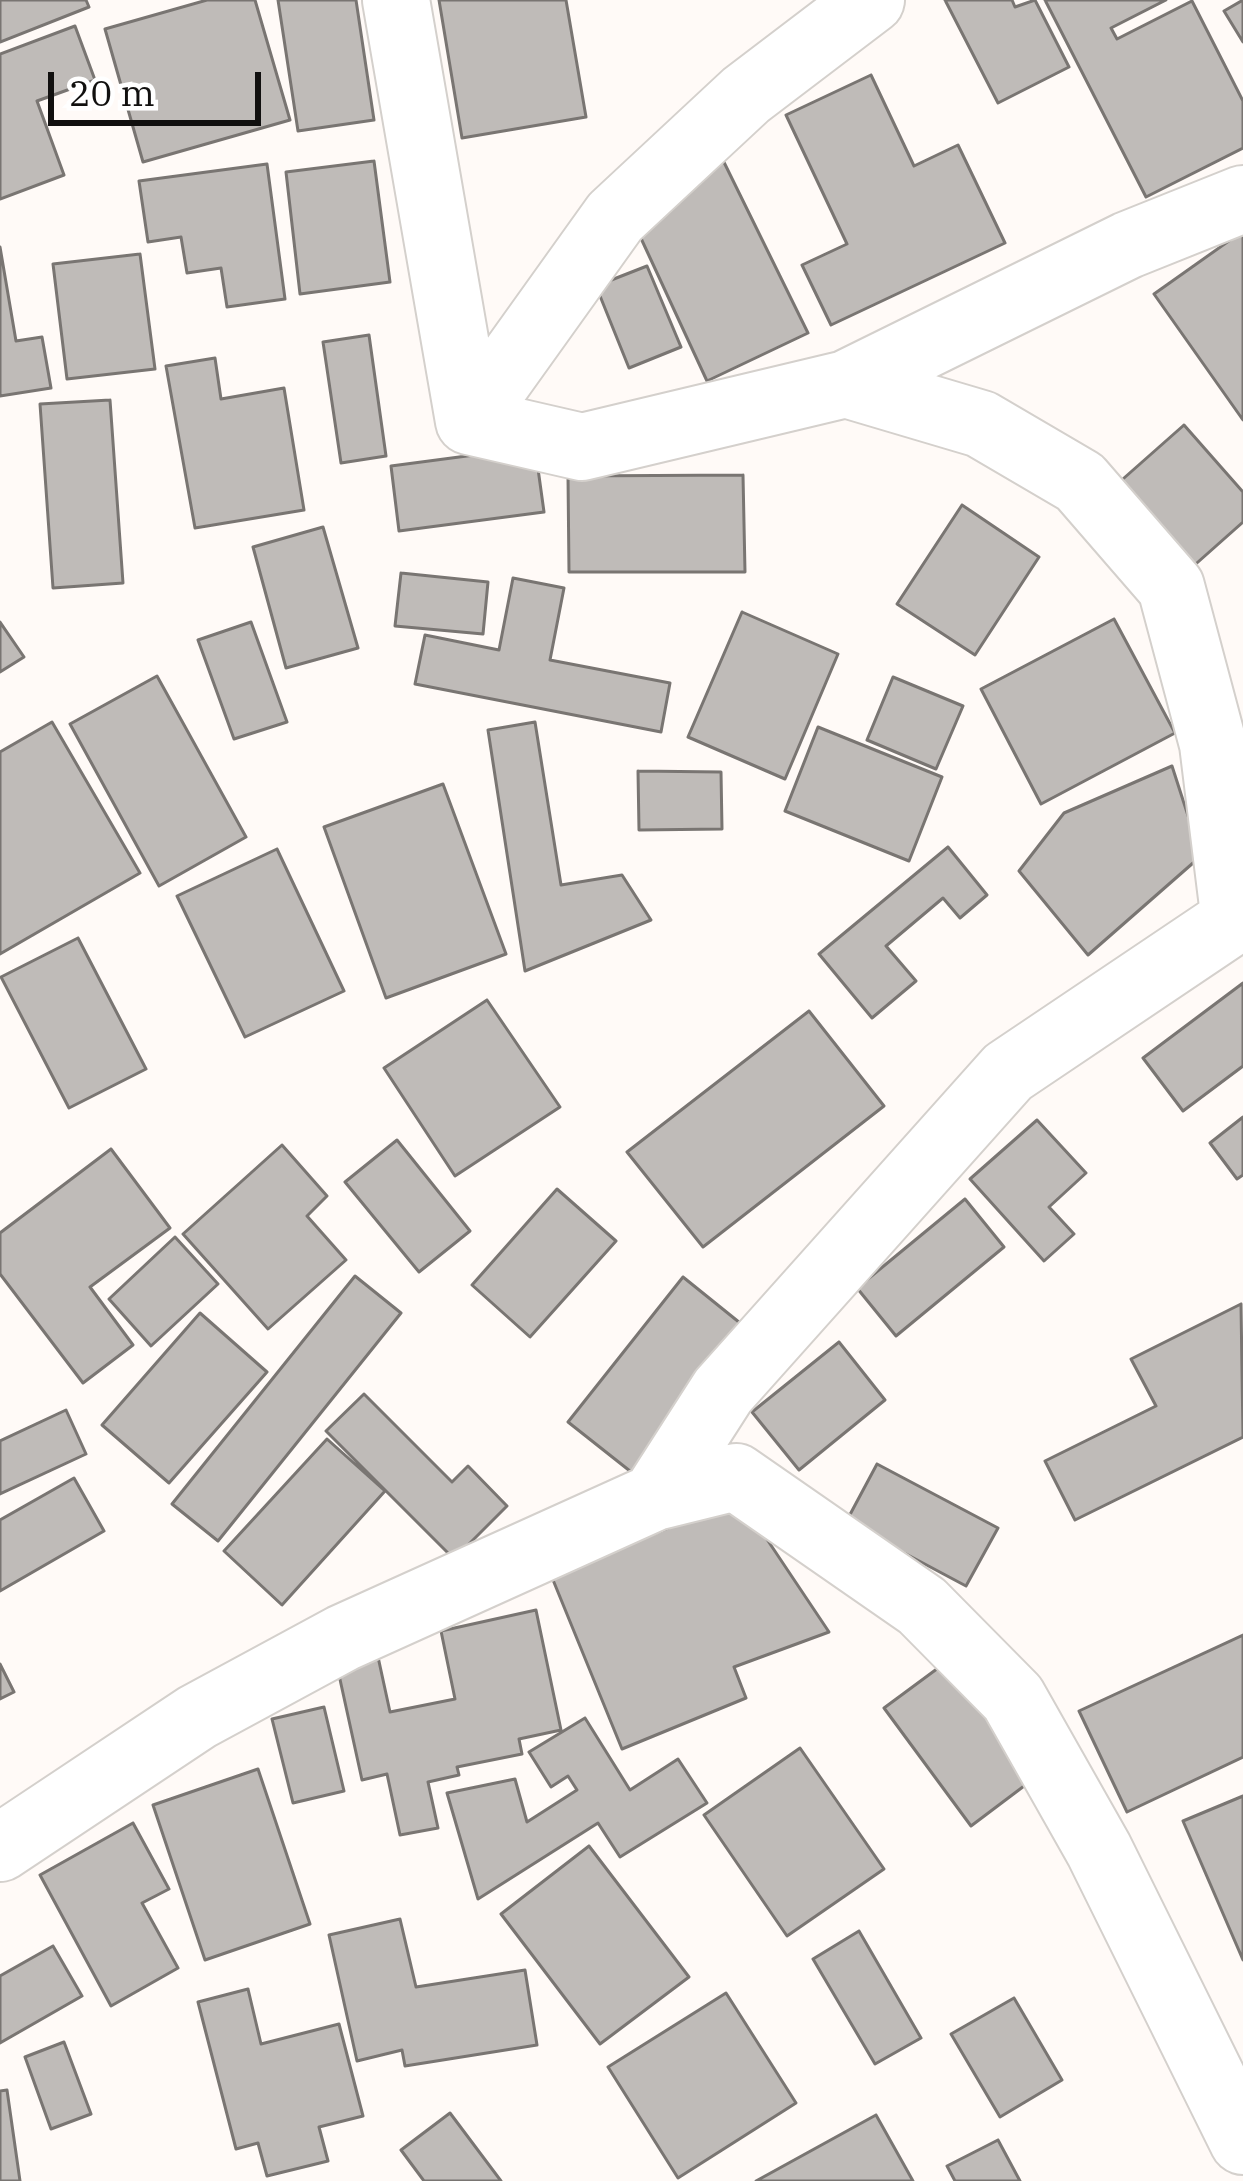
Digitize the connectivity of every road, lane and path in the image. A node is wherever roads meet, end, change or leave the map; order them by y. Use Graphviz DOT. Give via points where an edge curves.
graph roads {
  1 [pos="396,0"];
  2 [pos="871,0"];
  3 [pos="1243,199"];
  4 [pos="846,384"];
  5 [pos="469,421"];
  6 [pos="1239,914"];
  7 [pos="655,1497"];
  8 [pos="0,1848"];
  9 [pos="1243,2141"];
  1 -- 5 [label="street"];
  2 -- 5 [label="street" via="746,95 615,217"];
  3 -- 4 [label="street" via="1128,245"];
  4 -- 5 [label="street" via="582,447"];
  4 -- 6 [label="street" via="981,424 1080,482 1172,587 1213,744"];
  6 -- 7 [label="street" via="1008,1072 723,1390"];
  7 -- 8 [label="street" via="322,1649 196,1717"];
  7 -- 9 [label="street" via="736,1477 922,1606 1012,1698 1100,1850"];
}
